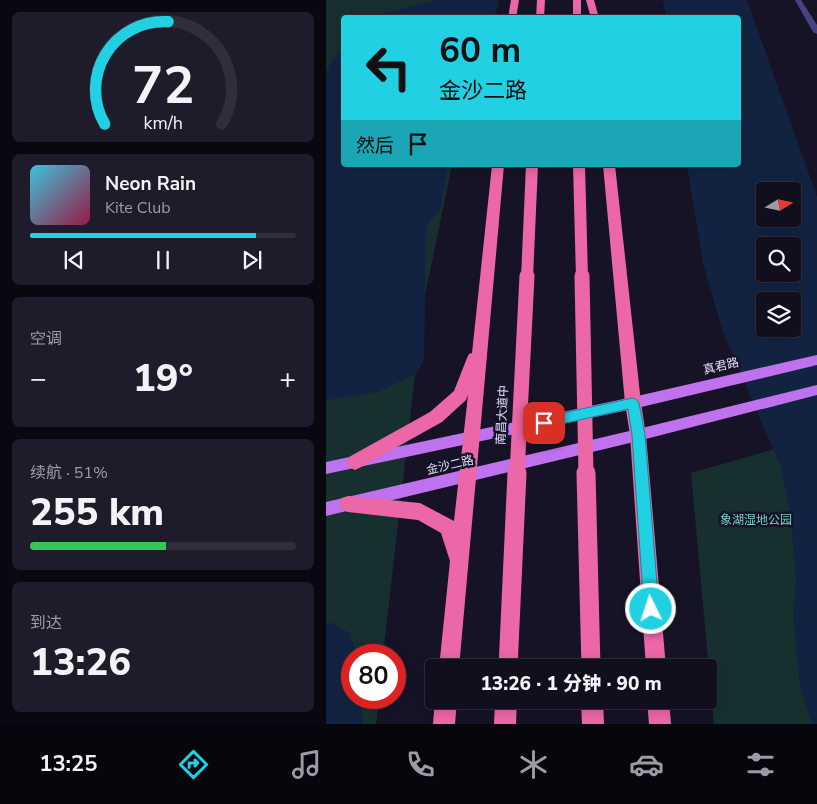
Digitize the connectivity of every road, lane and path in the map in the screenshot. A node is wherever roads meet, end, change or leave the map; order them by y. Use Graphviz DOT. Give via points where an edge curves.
graph roads {
  1 [pos="514,0"];
  2 [pos="540,0"];
  3 [pos="576,0"];
  4 [pos="590,0"];
  5 [pos="798,0"];
  6 [pos="512,15"];
  7 [pos="540,15"];
  8 [pos="577,15"];
  9 [pos="594,15"];
  10 [pos="817,32"];
  11 [pos="498,167"];
  12 [pos="532,167"];
  13 [pos="579,167"];
  14 [pos="609,167"];
  15 [pos="481,341"];
  16 [pos="817,360"];
  17 [pos="817,390"];
  18 [pos="633,403"];
  19 [pos="638,435"];
  20 [pos="472,438"];
  21 [pos="355,462"];
  22 [pos="326,468"];
  23 [pos="469,476"];
  24 [pos="348,504"];
  25 [pos="326,509"];
  26 [pos="460,563"];
  27 [pos="450,659"];
  28 [pos="508,659"];
  29 [pos="591,659"];
  30 [pos="655,659"];
  31 [pos="445,709"];
  32 [pos="506,709"];
  33 [pos="592,709"];
  34 [pos="659,709"];
  35 [pos="444,724"];
  36 [pos="505,724"];
  37 [pos="592,724"];
  38 [pos="660,724"];
  1 -- 6 [label="highway"];
  2 -- 7 [label="highway"];
  3 -- 8 [label="highway"];
  4 -- 9 [label="highway"];
  5 -- 10 [label="street"];
  11 -- 15 [label="highway"];
  12 -- 28 [label="highway, 南昌大道中, bridge"];
  13 -- 29 [label="highway, bridge"];
  14 -- 18 [label="highway"];
  15 -- 20 [label="highway"];
  15 -- 21 [label="highway" via="460,394 436,417"];
  16 -- 18 [label="main road, 真君路"];
  17 -- 19 [label="main road"];
  18 -- 19 [label="highway"];
  18 -- 20 [label="main road, 金沙二路"];
  19 -- 23 [label="main road, 金沙二路"];
  19 -- 30 [label="highway"];
  20 -- 21 [label="main road, 金沙二路"];
  20 -- 23 [label="highway"];
  21 -- 22 [label="main road, 金沙二路"];
  23 -- 24 [label="main road, 金沙二路"];
  23 -- 26 [label="highway"];
  24 -- 25 [label="main road, 金沙二路"];
  24 -- 26 [label="highway" via="420,512 448,527"];
  26 -- 27 [label="highway"];
  31 -- 35 [label="highway"];
  32 -- 36 [label="highway"];
  33 -- 37 [label="highway"];
  34 -- 38 [label="highway"];
}
